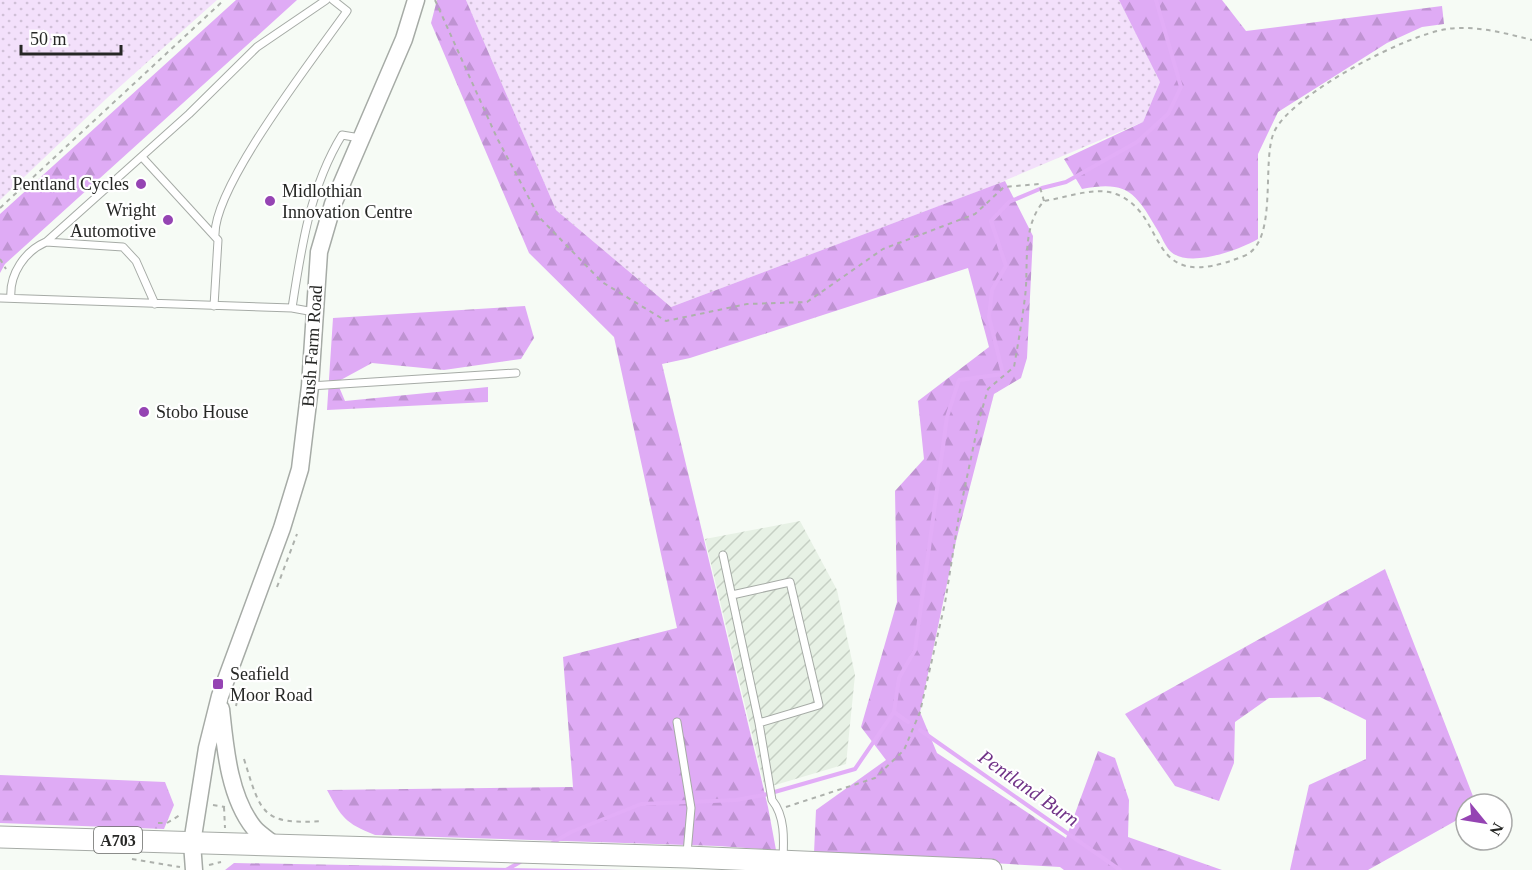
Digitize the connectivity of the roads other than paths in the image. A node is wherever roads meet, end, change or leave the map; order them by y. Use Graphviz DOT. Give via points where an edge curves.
graph roads {
  1 [pos="326,0"];
  2 [pos="333,0"];
  3 [pos="416,0"];
  4 [pos="360,138"];
  5 [pos="142,157"];
  6 [pos="215,234"];
  7 [pos="46,242"];
  8 [pos="0,298"];
  9 [pos="11,298"];
  10 [pos="155,304"];
  11 [pos="214,306"];
  12 [pos="292,308"];
  13 [pos="314,312"];
  14 [pos="516,373"];
  15 [pos="310,386"];
  16 [pos="723,555"];
  17 [pos="732,595"];
  18 [pos="220,696"];
  19 [pos="677,722"];
  20 [pos="759,723"];
  21 [pos="0,837"];
  22 [pos="192,843"];
  23 [pos="276,846"];
  24 [pos="687,857"];
  25 [pos="783,862"];
  26 [pos="194,870"];
  27 [pos="991,870"];
  1 -- 5 [label="lane" via="257,47"];
  2 -- 6 [label="lane" via="347,11 245,160 225,200"];
  3 -- 4 [label="street, Bush Farm Road" via="404,39"];
  4 -- 12 [label="lane" via="342,135 326,163 302,247"];
  4 -- 13 [label="street, Bush Farm Road" via="333,204 319,252"];
  5 -- 6 [label="lane"];
  5 -- 7 [label="lane"];
  6 -- 11 [label="lane" via="218,240"];
  7 -- 9 [label="lane" via="30,249 10,285"];
  7 -- 10 [label="lane" via="123,247 136,261"];
  8 -- 9 [label="lane"];
  9 -- 10 [label="lane"];
  10 -- 11 [label="lane"];
  11 -- 12 [label="lane"];
  12 -- 13 [label="lane"];
  13 -- 15 [label="street, Bush Farm Road"];
  14 -- 15 [label="lane"];
  15 -- 18 [label="street, Bush Farm Road" via="300,469"];
  16 -- 17 [label="lane"];
  17 -- 20 [label="lane"];
  17 -- 20 [label="lane" via="790,582 819,705"];
  18 -- 22 [label="street, Bush Farm Road" via="207,748"];
  18 -- 23 [label="street, Bush Farm Road" via="225,747 236,792 254,829"];
  19 -- 24 [label="lane" via="691,808"];
  20 -- 25 [label="lane" via="771,794 780,809"];
  21 -- 22 [label="main road, A703"];
  22 -- 23 [label="main road, A703"];
  22 -- 26 [label="street, Bush Farm Road"];
  23 -- 24 [label="main road, A703"];
  24 -- 25 [label="main road, A703"];
  25 -- 27 [label="main road, A703"];
}
